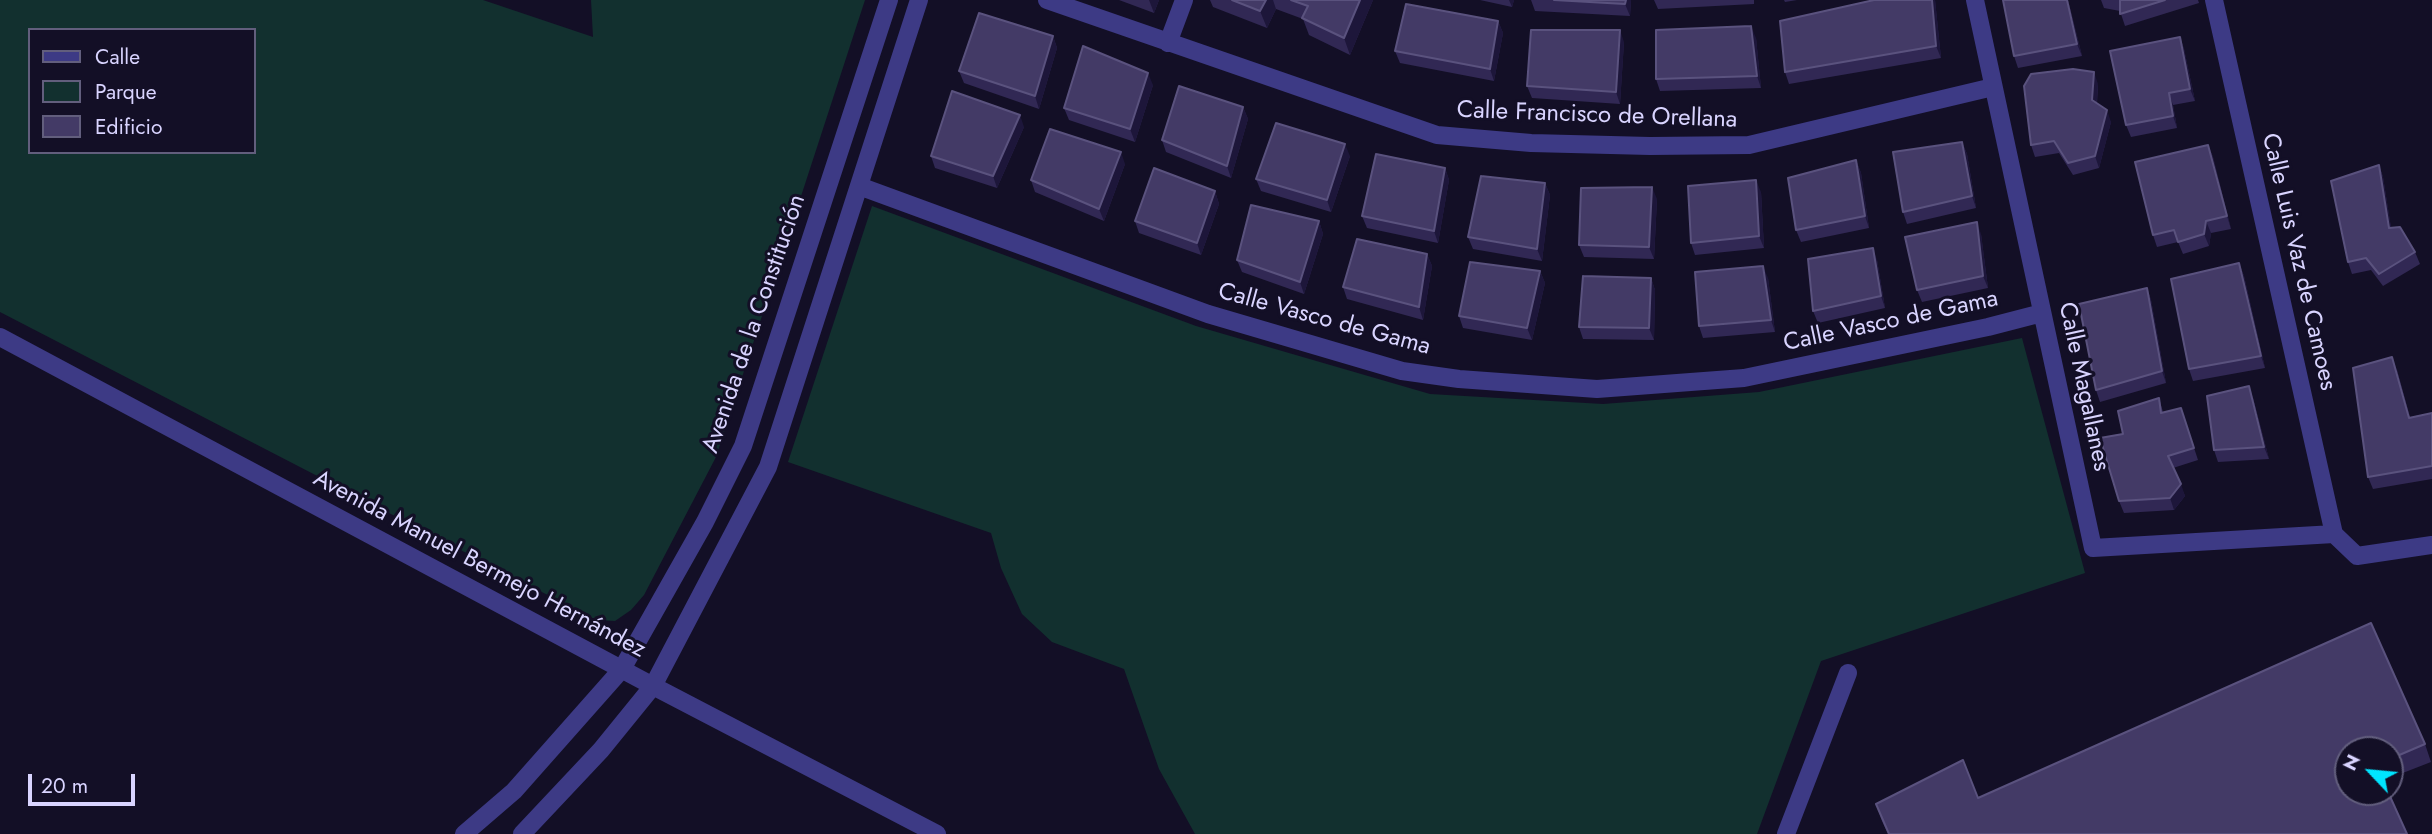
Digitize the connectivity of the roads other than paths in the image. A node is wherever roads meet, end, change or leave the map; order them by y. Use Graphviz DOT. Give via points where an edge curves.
graph roads {
  1 [pos="889,0"];
  2 [pos="919,0"];
  3 [pos="1047,0"];
  4 [pos="1184,0"];
  5 [pos="1975,0"];
  6 [pos="2214,0"];
  7 [pos="1168,43"];
  8 [pos="1993,87"];
  9 [pos="859,186"];
  10 [pos="2042,313"];
  11 [pos="0,337"];
  12 [pos="2334,534"];
  13 [pos="2432,545"];
  14 [pos="622,669"];
  15 [pos="1848,673"];
  16 [pos="653,686"];
  17 [pos="464,834"];
  18 [pos="522,834"];
  19 [pos="937,834"];
  20 [pos="1786,834"];
  1 -- 14 [label="street, Avenida de la Constitución" via="743,446"];
  2 -- 9 [label="street"];
  3 -- 7 [label="street, Calle Francisco de Orellana"];
  4 -- 7 [label="street"];
  5 -- 8 [label="street, Calle Magallanes"];
  6 -- 12 [label="street, Calle Luis Vaz de Camoes"];
  7 -- 8 [label="street, Calle Francisco de Orellana" via="1437,135 1531,143 1749,145"];
  8 -- 10 [label="street, Calle Magallanes"];
  9 -- 10 [label="street, Calle Vasco de Gama" via="1208,314 1402,371 1459,379 1597,388 1744,378"];
  9 -- 16 [label="street" via="768,467"];
  10 -- 12 [label="street, Calle Magallanes" via="2093,548"];
  11 -- 14 [label="street, Avenida Manuel Bermejo Hernández"];
  12 -- 13 [label="street" via="2357,556"];
  14 -- 16 [label="street, Avenida Manuel Bermejo Hernández"];
  14 -- 17 [label="street, Avenida de la Constitución" via="514,791"];
  15 -- 20 [label="street"];
  16 -- 18 [label="street"];
  16 -- 19 [label="street, Avenida Manuel Bermejo Hernández"];
}
